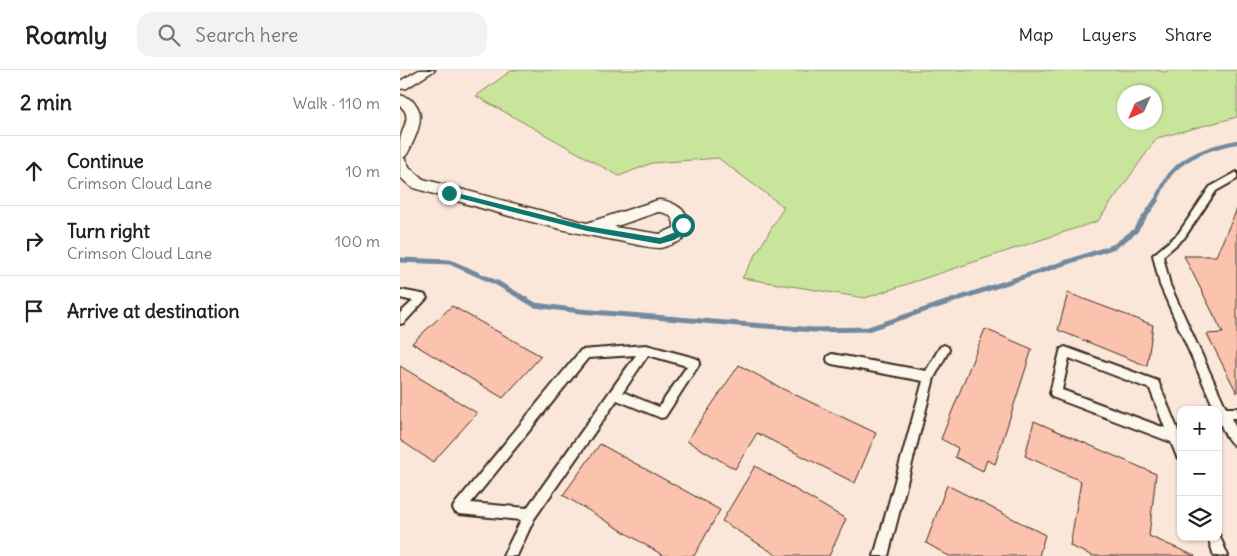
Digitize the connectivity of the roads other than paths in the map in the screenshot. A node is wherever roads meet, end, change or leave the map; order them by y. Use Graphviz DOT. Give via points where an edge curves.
graph roads {
  1 [pos="405,70"];
  2 [pos="428,70"];
  3 [pos="401,83"];
  4 [pos="400,100"];
  5 [pos="400,154"];
  6 [pos="400,163"];
  7 [pos="1237,175"];
  8 [pos="587,229"];
  9 [pos="400,294"];
  10 [pos="400,320"];
  11 [pos="646,350"];
  12 [pos="944,350"];
  13 [pos="832,359"];
  14 [pos="929,377"];
  15 [pos="615,394"];
  16 [pos="1219,406"];
  17 [pos="1222,413"];
  18 [pos="1237,413"];
  19 [pos="1174,437"];
  20 [pos="1237,441"];
  21 [pos="1180,451"];
  22 [pos="530,515"];
  23 [pos="1215,541"];
  24 [pos="510,556"];
  25 [pos="881,556"];
  26 [pos="1221,556"];
  1 -- 3 [label="street"];
  2 -- 3 [label="street"];
  4 -- 5 [label="street" via="412,110 415,123"];
  6 -- 8 [label="street" via="403,172 417,183"];
  7 -- 16 [label="lane" via="1213,189 1182,236 1158,255 1165,285"];
  8 -- 8 [label="street" via="660,241 682,232 683,225 676,211 663,205"];
  9 -- 10 [label="lane" via="422,298"];
  11 -- 15 [label="lane"];
  11 -- 15 [label="lane" via="695,363 661,413"];
  11 -- 22 [label="lane" via="586,353 459,508"];
  12 -- 14 [label="lane"];
  13 -- 14 [label="lane"];
  14 -- 25 [label="lane"];
  15 -- 22 [label="lane"];
  17 -- 18 [label="lane"];
  17 -- 20 [label="lane"];
  19 -- 19 [label="lane" via="1056,393 1065,352 1154,385"];
  19 -- 21 [label="lane"];
  22 -- 24 [label="lane"];
  23 -- 26 [label="lane"];
}
